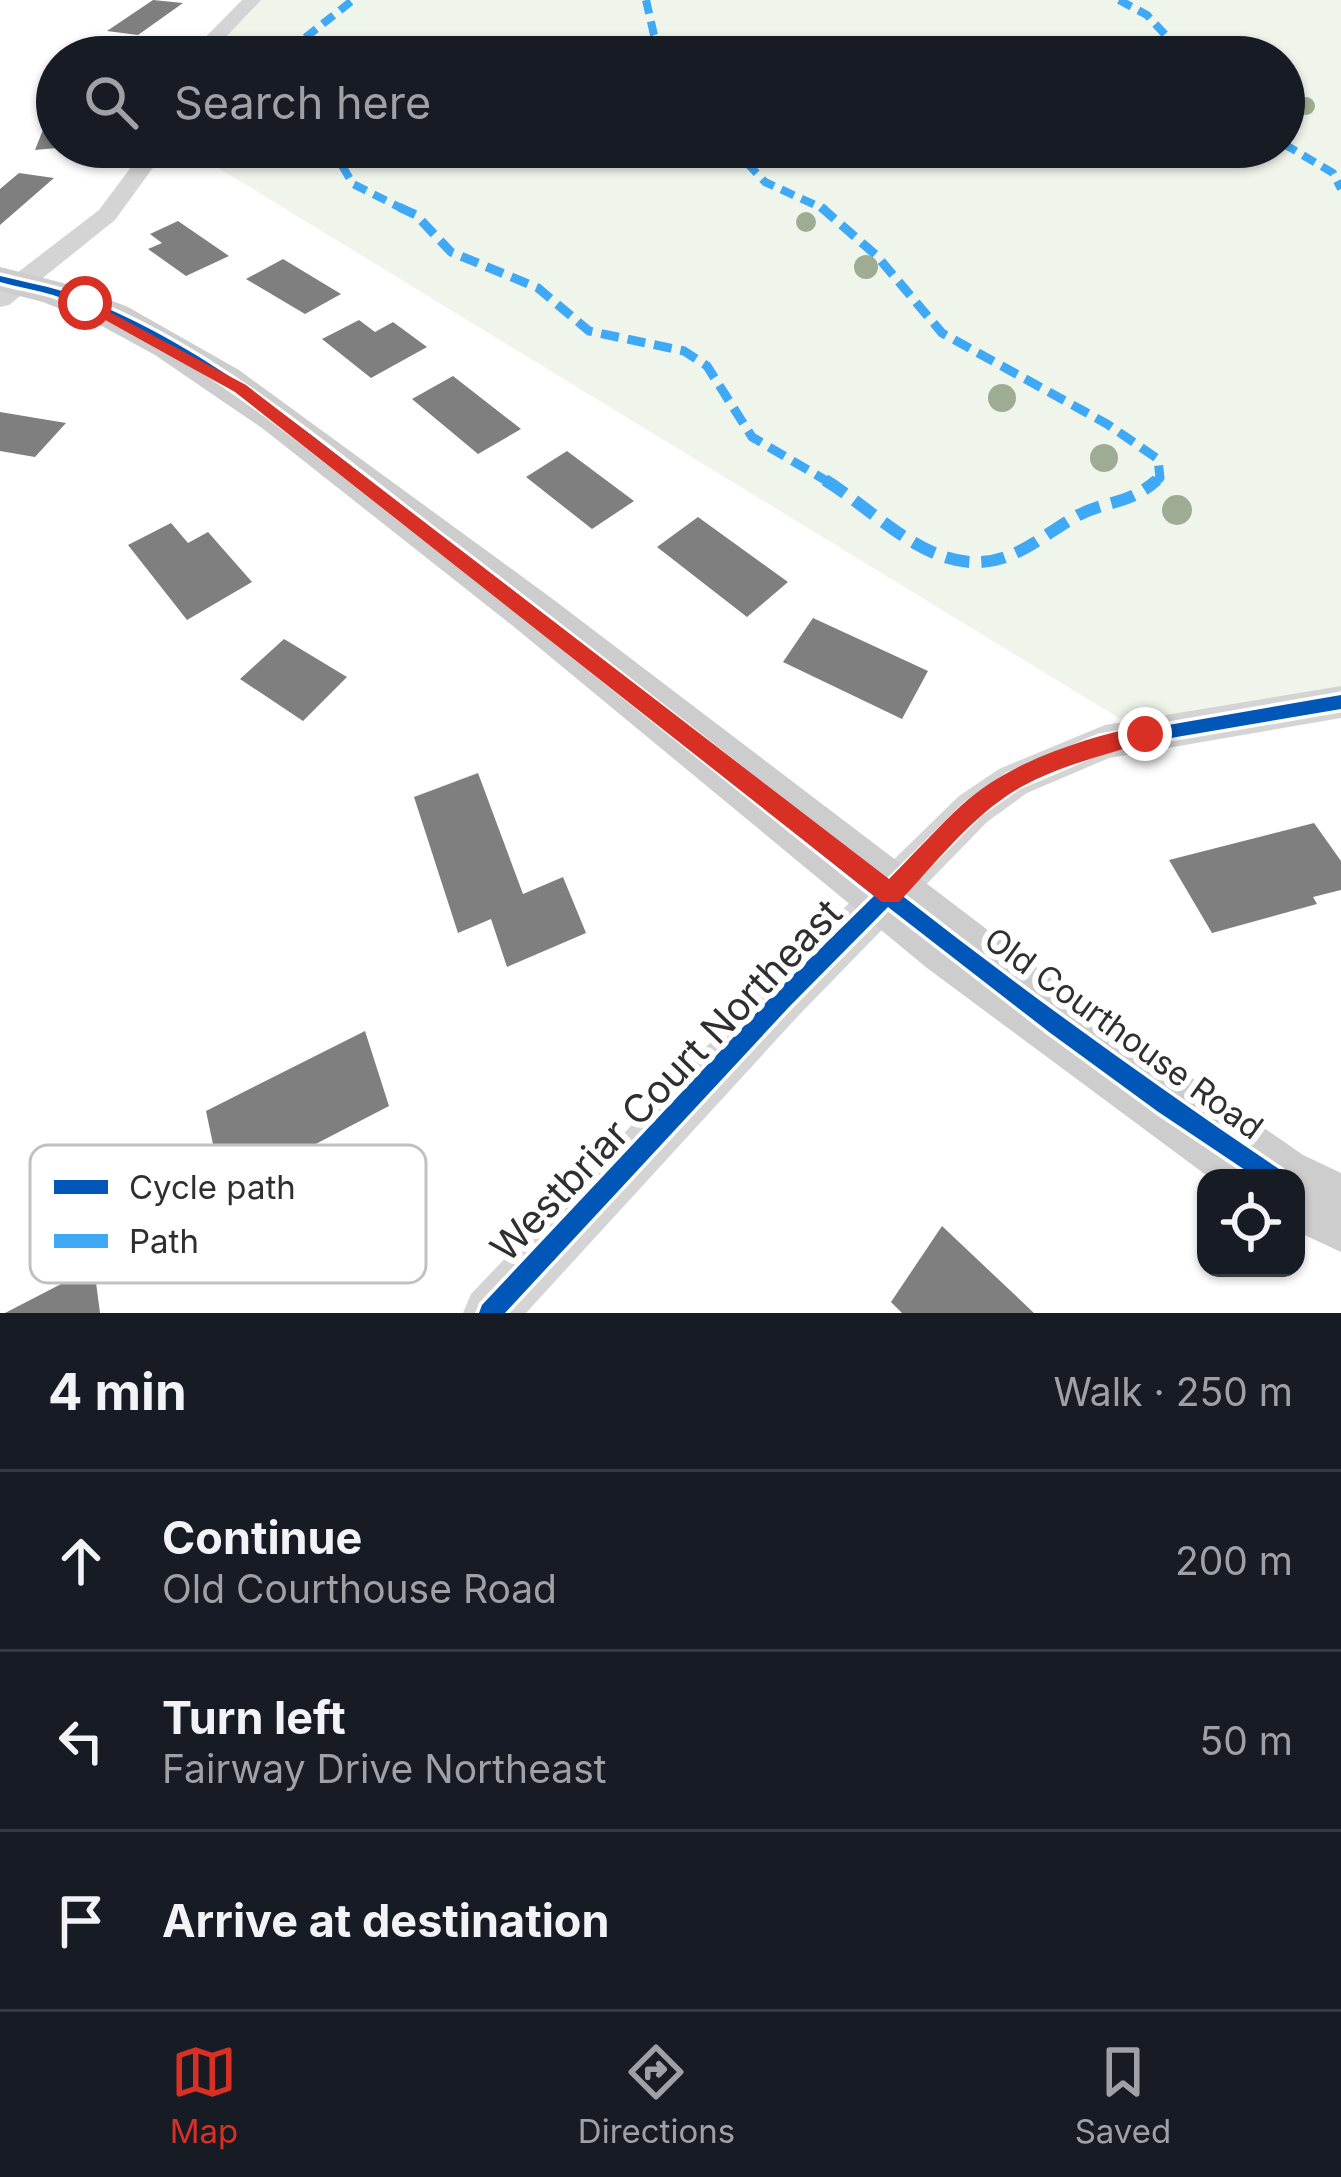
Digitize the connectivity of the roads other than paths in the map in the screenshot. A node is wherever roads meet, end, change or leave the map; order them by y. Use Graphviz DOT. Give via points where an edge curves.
graph roads {
  1 [pos="252,0"];
  2 [pos="217,36"];
  3 [pos="141,168"];
  4 [pos="8,287"];
  5 [pos="1341,702"];
  6 [pos="890,894"];
  7 [pos="1262,1169"];
  8 [pos="1305,1195"];
  9 [pos="1341,1214"];
  10 [pos="490,1313"];
  1 -- 2 [label="street"];
  3 -- 4 [label="street" via="106,215"];
  4 -- 6 [label="street, Old Courthouse Road" via="85,303 241,389"];
  5 -- 6 [label="street, Westbriar Court Northeast" via="1106,742 1013,781 973,809"];
  6 -- 7 [label="street, Old Courthouse Road" via="1054,1028"];
  6 -- 10 [label="street, Westbriar Court Northeast"];
  8 -- 9 [label="street"];
}
